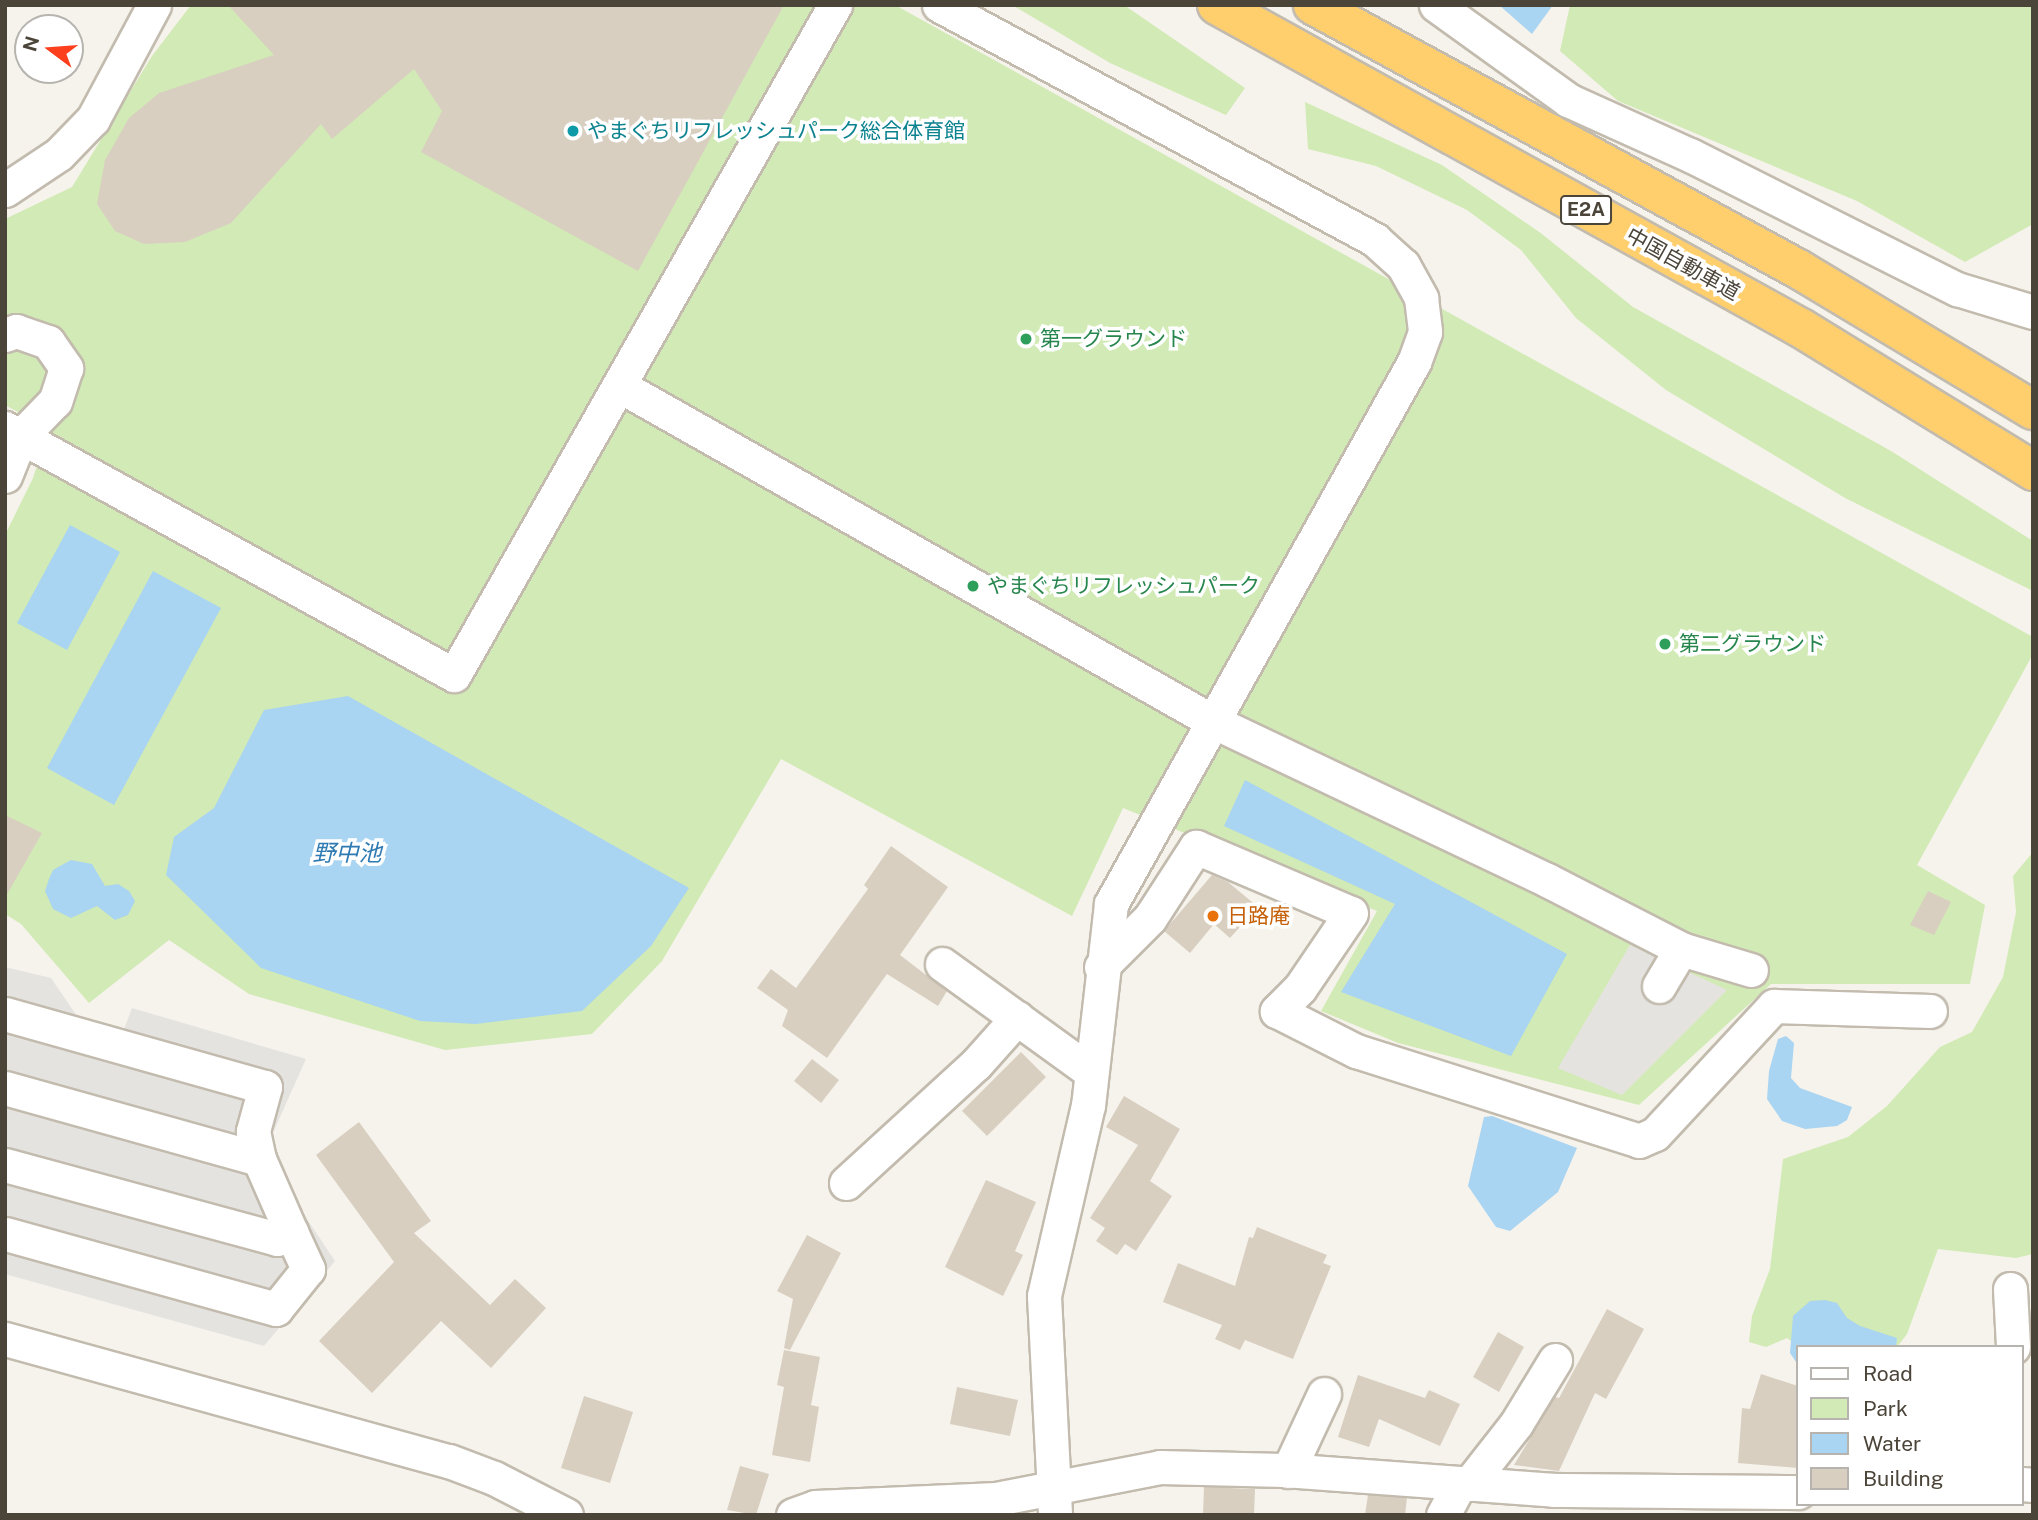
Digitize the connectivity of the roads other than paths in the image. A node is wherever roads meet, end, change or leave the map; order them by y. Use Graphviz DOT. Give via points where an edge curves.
graph roads {
  1 [pos="154,5"];
  2 [pos="835,5"];
  3 [pos="939,5"];
  4 [pos="1217,5"];
  5 [pos="1313,5"];
  6 [pos="1436,5"];
  7 [pos="5,190"];
  8 [pos="2033,312"];
  9 [pos="5,335"];
  10 [pos="620,386"];
  11 [pos="2033,410"];
  12 [pos="1952,420"];
  13 [pos="13,432"];
  14 [pos="2033,471"];
  15 [pos="5,476"];
  16 [pos="2033,482"];
  17 [pos="1212,722"];
  18 [pos="1682,949"];
  19 [pos="942,964"];
  20 [pos="1101,967"];
  21 [pos="1751,970"];
  22 [pos="1659,986"];
  23 [pos="1930,1011"];
  24 [pos="5,1014"];
  25 [pos="1017,1018"];
  26 [pos="1091,1072"];
  27 [pos="5,1088"];
  28 [pos="259,1159"];
  29 [pos="5,1165"];
  30 [pos="846,1183"];
  31 [pos="291,1232"];
  32 [pos="5,1234"];
  33 [pos="2010,1289"];
  34 [pos="5,1339"];
  35 [pos="2013,1345"];
  36 [pos="1555,1360"];
  37 [pos="1324,1394"];
  38 [pos="1287,1471"];
  39 [pos="1465,1483"];
  40 [pos="1797,1492"];
  41 [pos="1054,1501"];
  42 [pos="566,1515"];
  43 [pos="793,1515"];
  44 [pos="1443,1515"];
  1 -- 7 [label="street" via="93,119 59,154"];
  2 -- 10 [label="street"];
  3 -- 17 [label="street" via="1375,240 1402,265 1421,298 1425,332 1414,362"];
  4 -- 12 [label="highway, 中国自動車道 / E2A" via="1788,322"];
  5 -- 11 [label="highway, E2A" via="1800,270"];
  6 -- 8 [label="street" via="1568,100 1702,161 1957,289"];
  9 -- 13 [label="street" via="16,331 48,342 66,368 55,401"];
  10 -- 13 [label="street" via="454,675"];
  10 -- 17 [label="street"];
  12 -- 14 [label="highway, 中国自動車道 / E2A"];
  12 -- 16 [label="highway"];
  13 -- 15 [label="street"];
  17 -- 18 [label="street"];
  17 -- 20 [label="street" via="1111,904"];
  18 -- 21 [label="street"];
  18 -- 22 [label="street"];
  19 -- 25 [label="street"];
  20 -- 23 [label="street" via="1150,918 1196,847 1351,913 1300,988 1277,1011 1356,1051 1639,1141 1655,1134 1774,1006"];
  20 -- 26 [label="street"];
  24 -- 28 [label="street" via="265,1087 253,1131"];
  25 -- 26 [label="street"];
  25 -- 30 [label="street" via="976,1064"];
  26 -- 41 [label="street" via="1044,1296"];
  27 -- 28 [label="street"];
  28 -- 31 [label="street"];
  29 -- 31 [label="street" via="278,1239"];
  31 -- 32 [label="street" via="308,1269 276,1309"];
  33 -- 35 [label="street"];
  34 -- 42 [label="street" via="449,1461 504,1482"];
  36 -- 39 [label="street" via="1516,1424"];
  37 -- 38 [label="street"];
  38 -- 39 [label="street"];
  38 -- 41 [label="street" via="1160,1466"];
  39 -- 40 [label="street" via="1554,1490"];
  39 -- 44 [label="street"];
  41 -- 43 [label="street" via="815,1507"];
}
